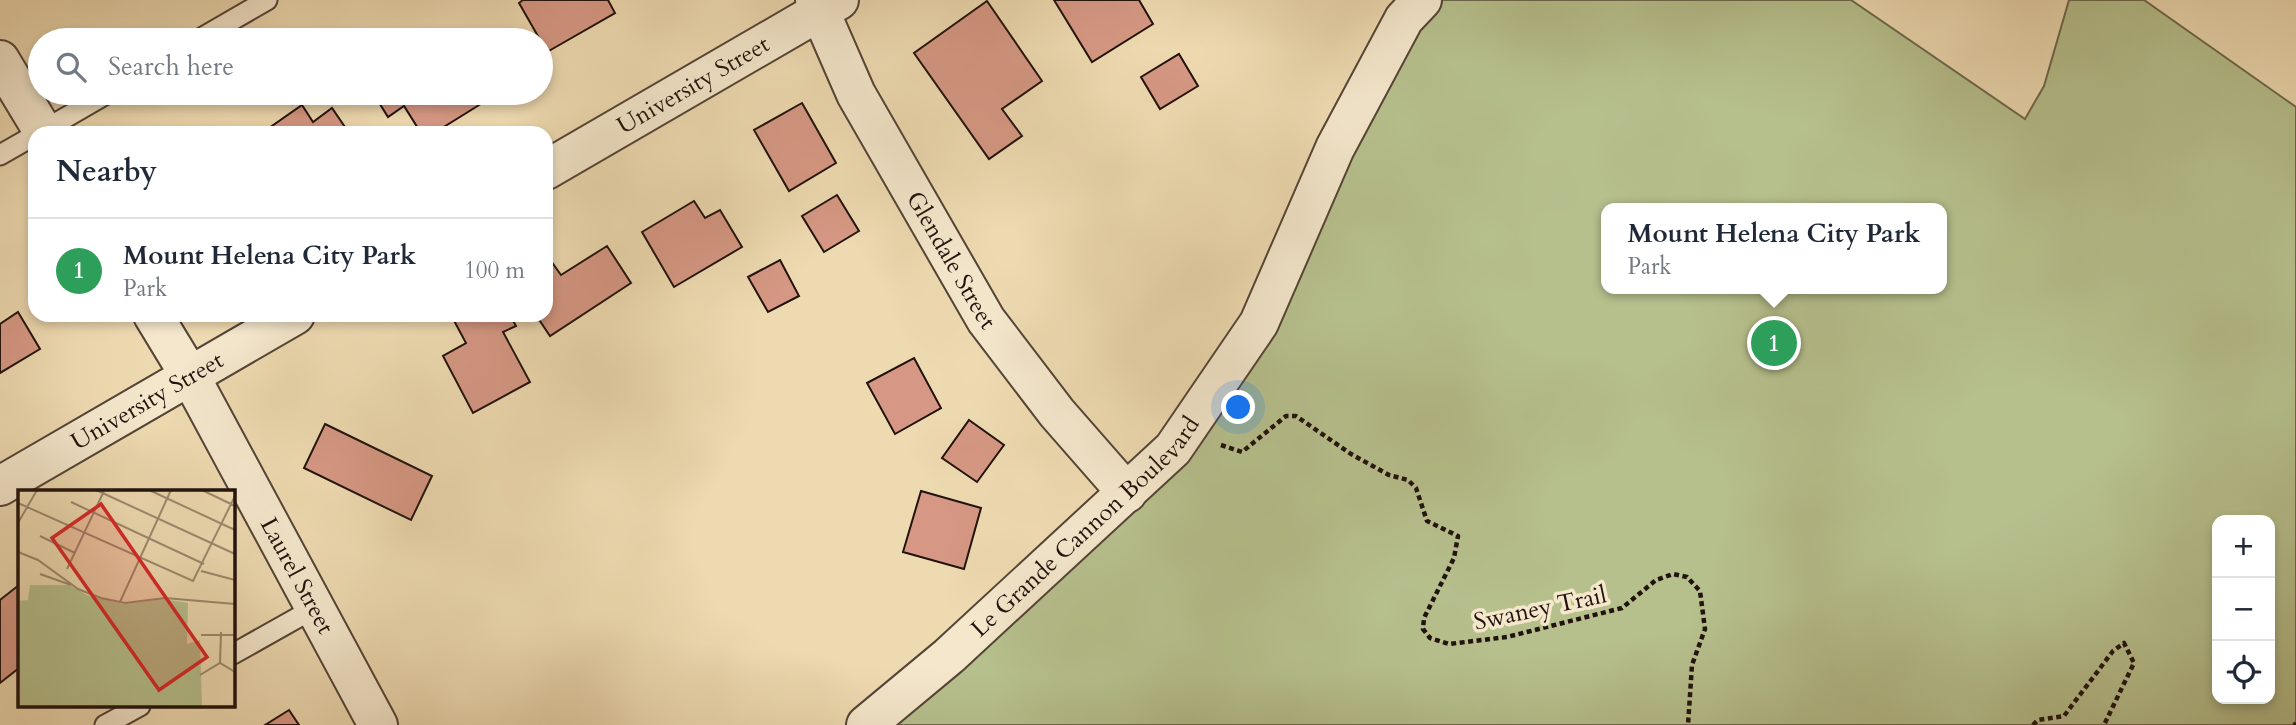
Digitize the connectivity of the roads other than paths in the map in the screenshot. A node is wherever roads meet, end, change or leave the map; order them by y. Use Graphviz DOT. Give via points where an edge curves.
graph roads {
  1 [pos="267,0"];
  2 [pos="1422,0"];
  3 [pos="825,4"];
  4 [pos="219,28"];
  5 [pos="0,60"];
  6 [pos="88,105"];
  7 [pos="36,126"];
  8 [pos="52,126"];
  9 [pos="28,140"];
  10 [pos="0,155"];
  11 [pos="553,166"];
  12 [pos="157,322"];
  13 [pos="283,322"];
  14 [pos="190,376"];
  15 [pos="0,486"];
  16 [pos="1127,493"];
  17 [pos="313,609"];
  18 [pos="234,653"];
  19 [pos="136,708"];
  20 [pos="105,725"];
  21 [pos="379,725"];
  22 [pos="866,725"];
  1 -- 4 [label="lane"];
  2 -- 16 [label="street, Le Grande Cannon Boulevard" via="1404,19 1335,148 1259,323 1173,449"];
  3 -- 11 [label="street, University Street"];
  3 -- 16 [label="street, Glendale Street" via="856,94 986,320 1057,413"];
  5 -- 7 [label="street"];
  6 -- 8 [label="lane"];
  9 -- 10 [label="lane"];
  12 -- 14 [label="street, Laurel Street"];
  13 -- 14 [label="street, University Street"];
  14 -- 15 [label="street, University Street"];
  14 -- 17 [label="street, Laurel Street"];
  16 -- 22 [label="street, Le Grande Cannon Boulevard" via="949,656"];
  17 -- 18 [label="lane"];
  17 -- 21 [label="street, Laurel Street"];
  19 -- 20 [label="lane"];
}
